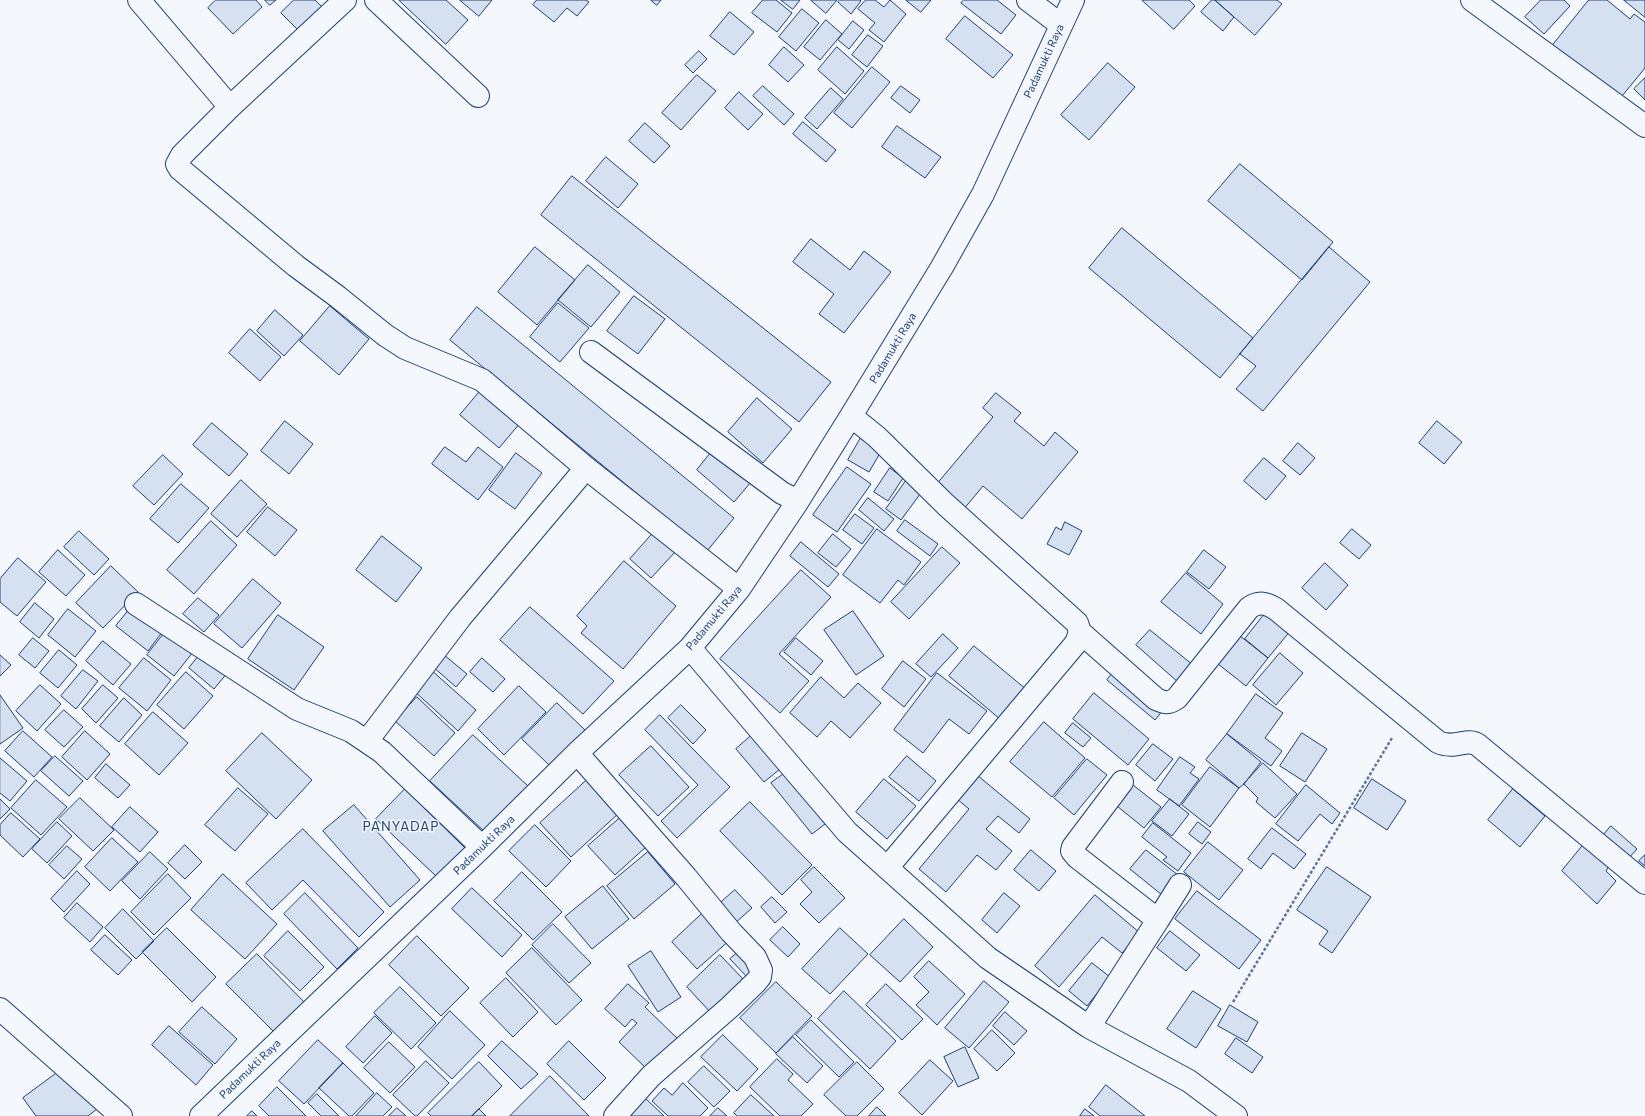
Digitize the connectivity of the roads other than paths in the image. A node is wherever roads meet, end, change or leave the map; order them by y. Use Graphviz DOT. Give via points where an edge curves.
graph roads {
  1 [pos="139,0"];
  2 [pos="345,0"];
  3 [pos="376,0"];
  4 [pos="1028,0"];
  5 [pos="1073,0"];
  6 [pos="1472,0"];
  7 [pos="1053,19"];
  8 [pos="478,96"];
  9 [pos="230,107"];
  10 [pos="1645,126"];
  11 [pos="591,352"];
  12 [pos="851,416"];
  13 [pos="586,468"];
  14 [pos="790,497"];
  15 [pos="733,585"];
  16 [pos="136,604"];
  17 [pos="1080,632"];
  18 [pos="690,648"];
  19 [pos="367,741"];
  20 [pos="577,753"];
  21 [pos="1122,782"];
  22 [pos="482,847"];
  23 [pos="887,868"];
  24 [pos="1645,883"];
  25 [pos="1180,885"];
  26 [pos="1158,920"];
  27 [pos="0,1009"];
  28 [pos="1089,1027"];
  29 [pos="122,1116"];
  30 [pos="201,1116"];
  31 [pos="615,1116"];
  32 [pos="1236,1116"];
  1 -- 9 [label="street"];
  2 -- 9 [label="street"];
  3 -- 8 [label="street"];
  4 -- 7 [label="street"];
  5 -- 7 [label="street, Padamukti Raya"];
  6 -- 10 [label="street"];
  7 -- 12 [label="street, Padamukti Raya" via="983,194"];
  9 -- 13 [label="street" via="182,155 177,164 180,169 296,266 385,335 406,348 482,380"];
  11 -- 14 [label="street"];
  12 -- 14 [label="street, Padamukti Raya"];
  12 -- 17 [label="street" via="877,437 944,504 1077,623"];
  13 -- 15 [label="street"];
  13 -- 19 [label="street" via="460,618"];
  14 -- 15 [label="street, Padamukti Raya"];
  15 -- 18 [label="street, Padamukti Raya"];
  16 -- 19 [label="street" via="297,708 351,731"];
  17 -- 23 [label="street" via="1076,643"];
  17 -- 24 [label="street" via="1156,699 1164,703 1171,702 1177,698 1249,608 1255,604 1268,604 1444,745 1475,743"];
  18 -- 20 [label="street, Padamukti Raya"];
  18 -- 23 [label="street" via="847,832"];
  19 -- 22 [label="street" via="382,752"];
  20 -- 22 [label="street, Padamukti Raya"];
  20 -- 31 [label="street" via="755,957 761,970 756,982 651,1076"];
  21 -- 26 [label="street" via="1072,851"];
  22 -- 30 [label="street, Padamukti Raya"];
  23 -- 28 [label="street" via="988,958"];
  25 -- 26 [label="street"];
  26 -- 28 [label="street"];
  27 -- 29 [label="street"];
  28 -- 32 [label="street" via="1189,1081"];
}
